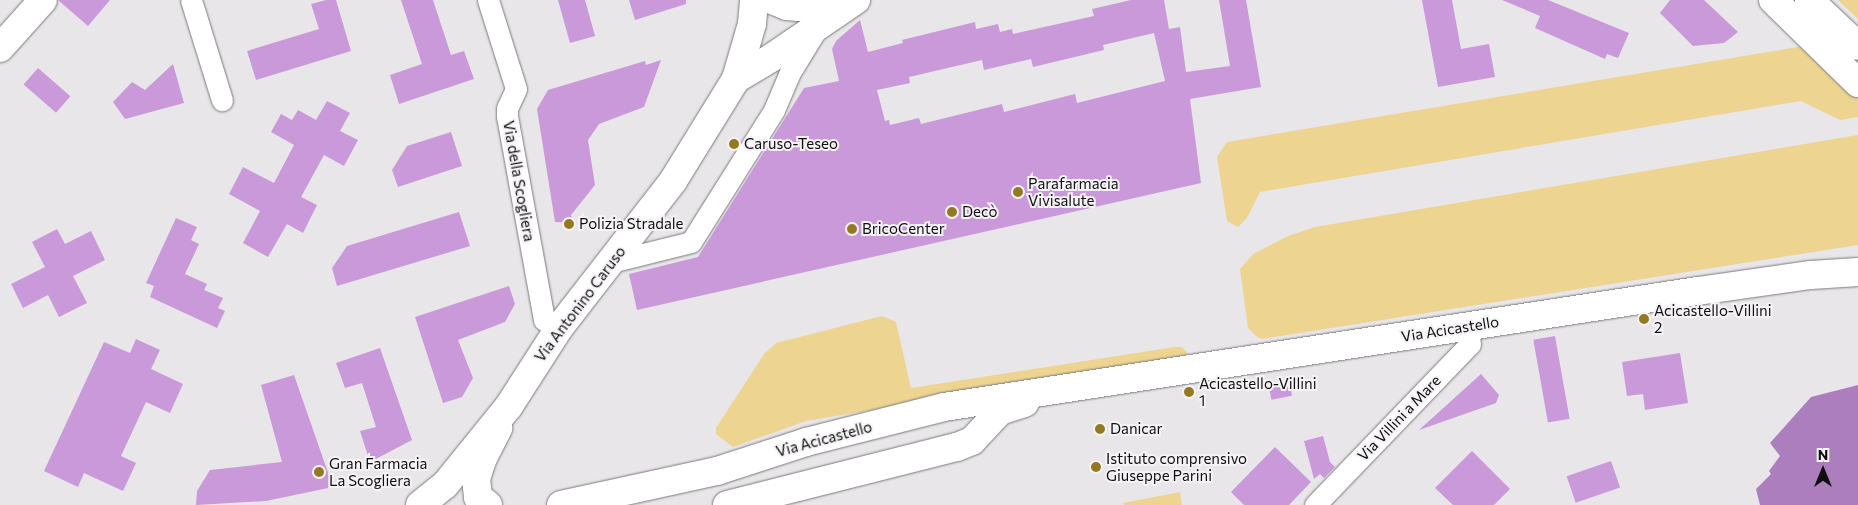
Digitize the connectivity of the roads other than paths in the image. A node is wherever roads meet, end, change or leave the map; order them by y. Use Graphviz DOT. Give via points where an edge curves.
graph roads {
  1 [pos="43,0"];
  2 [pos="191,0"];
  3 [pos="488,0"];
  4 [pos="754,0"];
  5 [pos="772,0"];
  6 [pos="856,0"];
  7 [pos="1773,0"];
  8 [pos="1809,0"];
  9 [pos="822,12"];
  10 [pos="1858,46"];
  11 [pos="0,48"];
  12 [pos="736,79"];
  13 [pos="1858,83"];
  14 [pos="222,100"];
  15 [pos="1858,260"];
  16 [pos="611,262"];
  17 [pos="1858,272"];
  18 [pos="1811,275"];
  19 [pos="1467,326"];
  20 [pos="559,328"];
  21 [pos="1089,386"];
  22 [pos="509,406"];
  23 [pos="860,429"];
  24 [pos="972,441"];
  25 [pos="420,505"];
  26 [pos="488,505"];
  27 [pos="561,505"];
  28 [pos="727,505"];
  29 [pos="1315,505"];
  1 -- 11 [label="main road"];
  2 -- 14 [label="street"];
  3 -- 20 [label="street, Via della Scogliera" via="516,89 507,108 507,116 544,320"];
  4 -- 12 [label="main road, Via Antonino Caruso" via="752,24"];
  5 -- 9 [label="main road" via="787,6 814,5"];
  6 -- 9 [label="main road"];
  7 -- 13 [label="main road"];
  8 -- 10 [label="main road"];
  9 -- 12 [label="main road" via="771,58"];
  9 -- 16 [label="street" via="774,110 691,242"];
  12 -- 16 [label="main road, Via Antonino Caruso" via="673,181"];
  15 -- 18 [label="main road"];
  16 -- 20 [label="main road, Via Antonino Caruso"];
  17 -- 18 [label="main road"];
  18 -- 19 [label="main road, Via Acicastello"];
  19 -- 21 [label="main road, Via Acicastello"];
  19 -- 29 [label="street, Via Villini a Mare" via="1470,344"];
  20 -- 22 [label="main road, Via Antonino Caruso"];
  21 -- 23 [label="main road, Via Acicastello" via="944,407"];
  21 -- 24 [label="main road, Via Acicastello" via="1000,411"];
  22 -- 25 [label="main road" via="444,485"];
  22 -- 26 [label="main road" via="476,479 478,497"];
  23 -- 24 [label="main road" via="961,414 975,423"];
  23 -- 27 [label="main road, Via Acicastello" via="806,442 718,471"];
  24 -- 28 [label="main road, Via Acicastello"];
}
